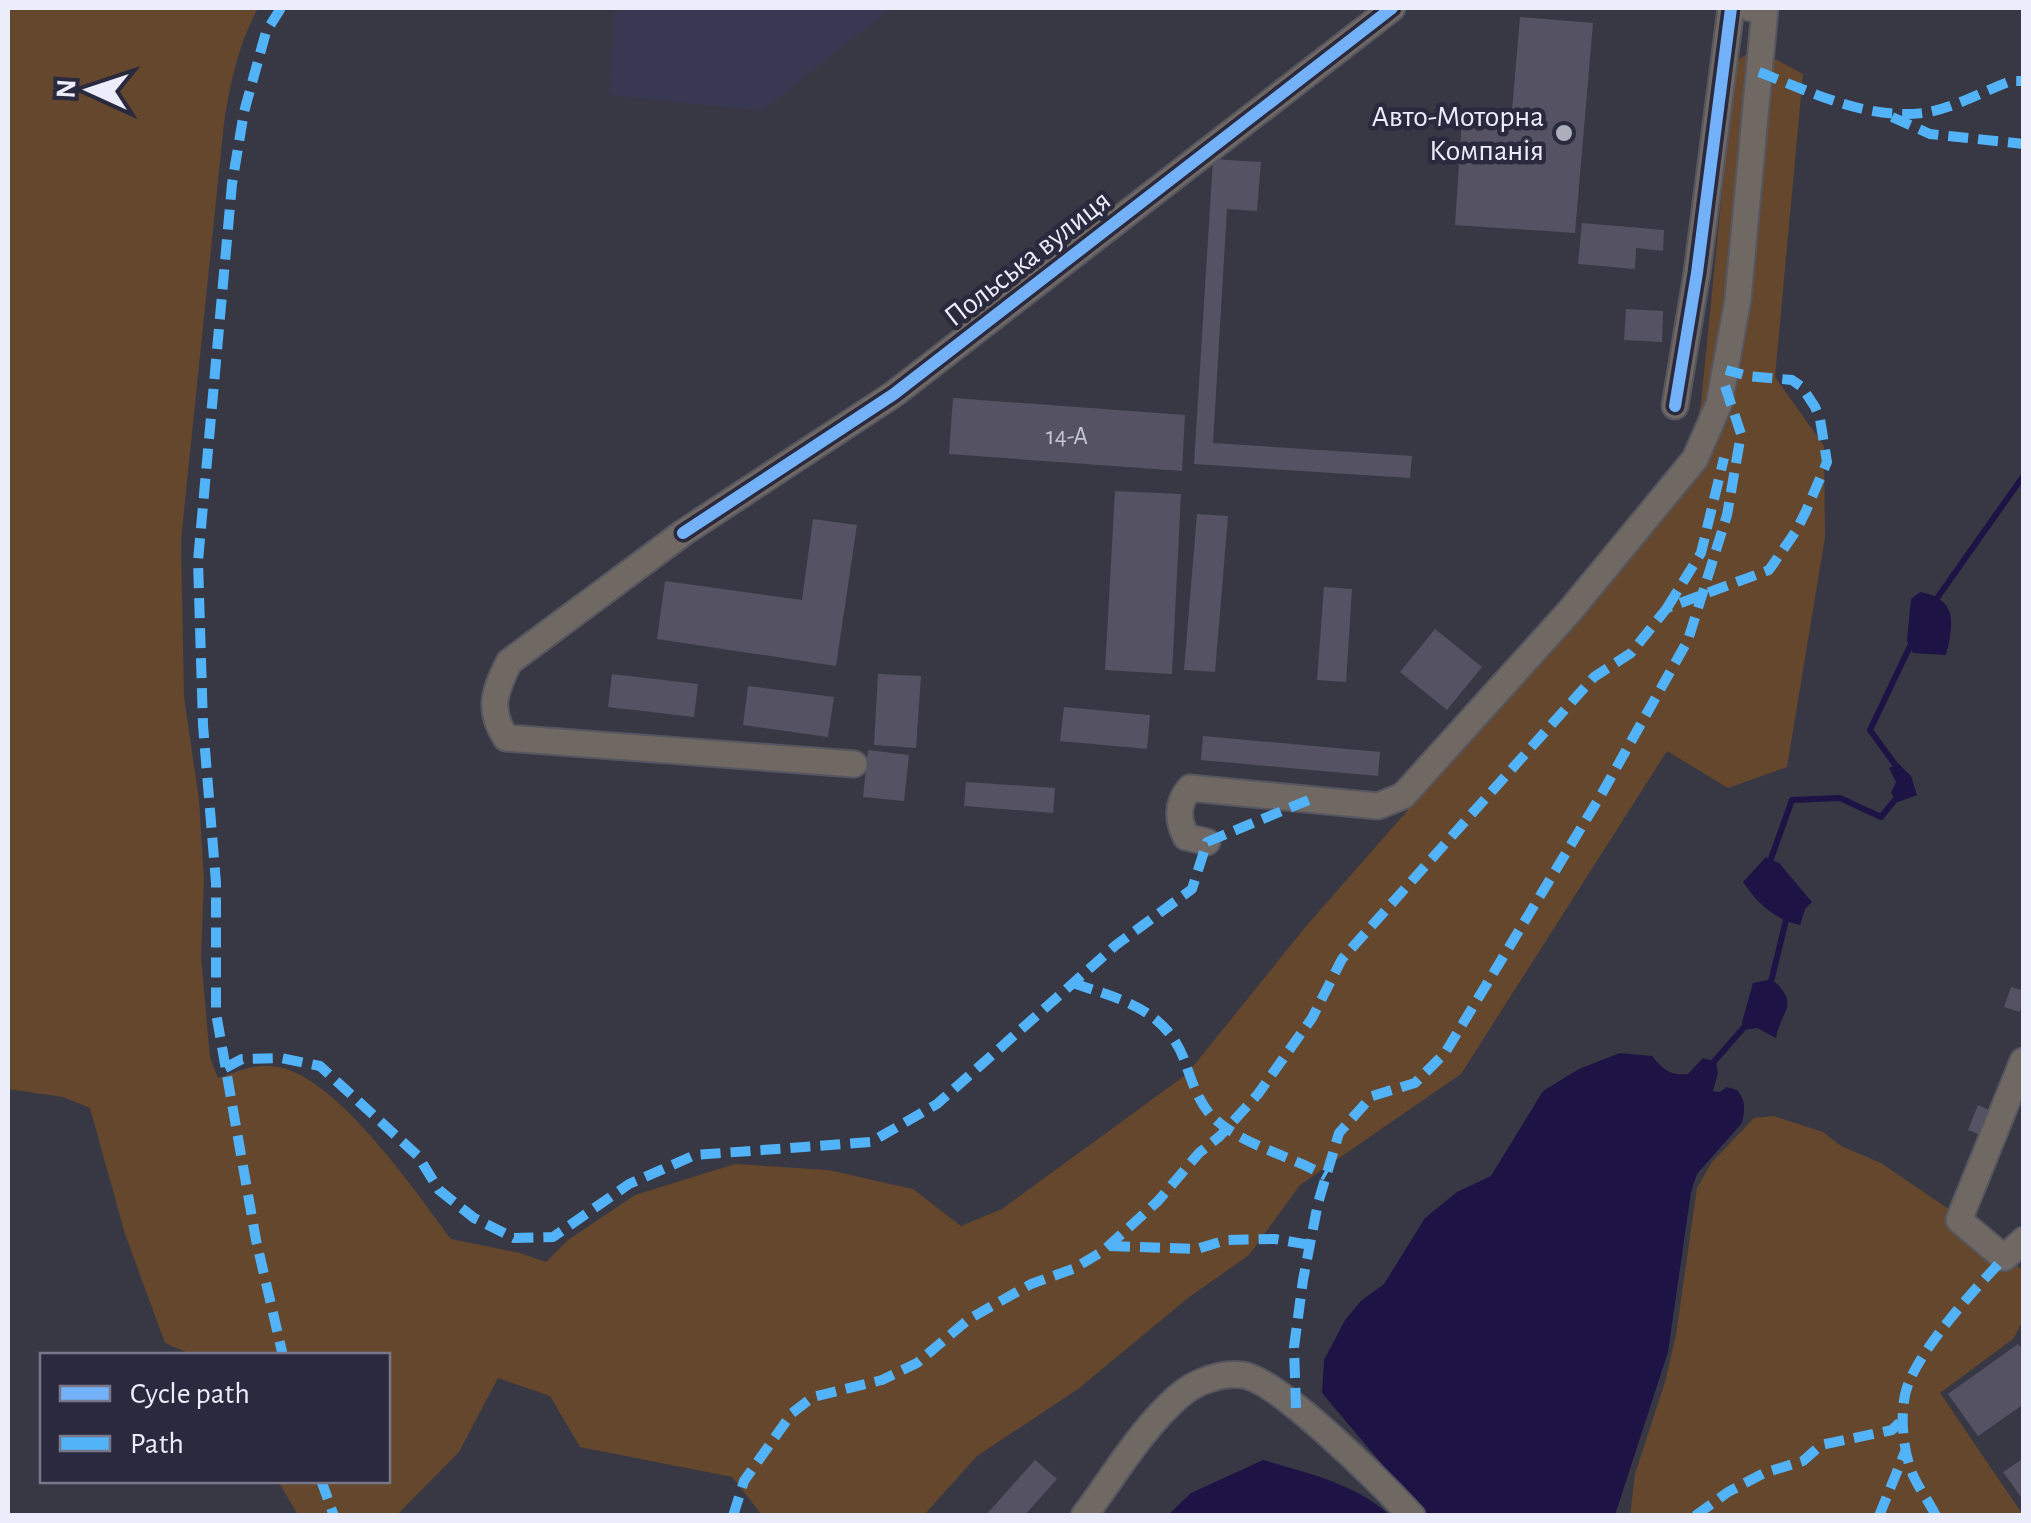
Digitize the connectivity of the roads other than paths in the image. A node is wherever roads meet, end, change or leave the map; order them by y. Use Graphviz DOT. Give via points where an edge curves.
graph roads {
  1 [pos="1392,8"];
  2 [pos="1731,8"];
  3 [pos="1750,8"];
  4 [pos="1675,406"];
  5 [pos="854,764"];
  6 [pos="1207,842"];
  7 [pos="2024,1060"];
  8 [pos="2024,1240"];
  9 [pos="1084,1516"];
  10 [pos="1412,1516"];
  1 -- 5 [label="street, Польська вулиця" via="894,394 683,534 509,662 495,690 495,721 506,738"];
  2 -- 4 [label="street"];
  3 -- 6 [label="street" via="1764,9 1738,299 1719,404 1695,459 1570,611 1403,796 1378,806 1190,788 1181,798 1179,822 1186,836"];
  7 -- 8 [label="street" via="1958,1220 2004,1258"];
  9 -- 10 [label="street" via="1181,1394 1212,1379 1245,1375 1296,1408"];
}
